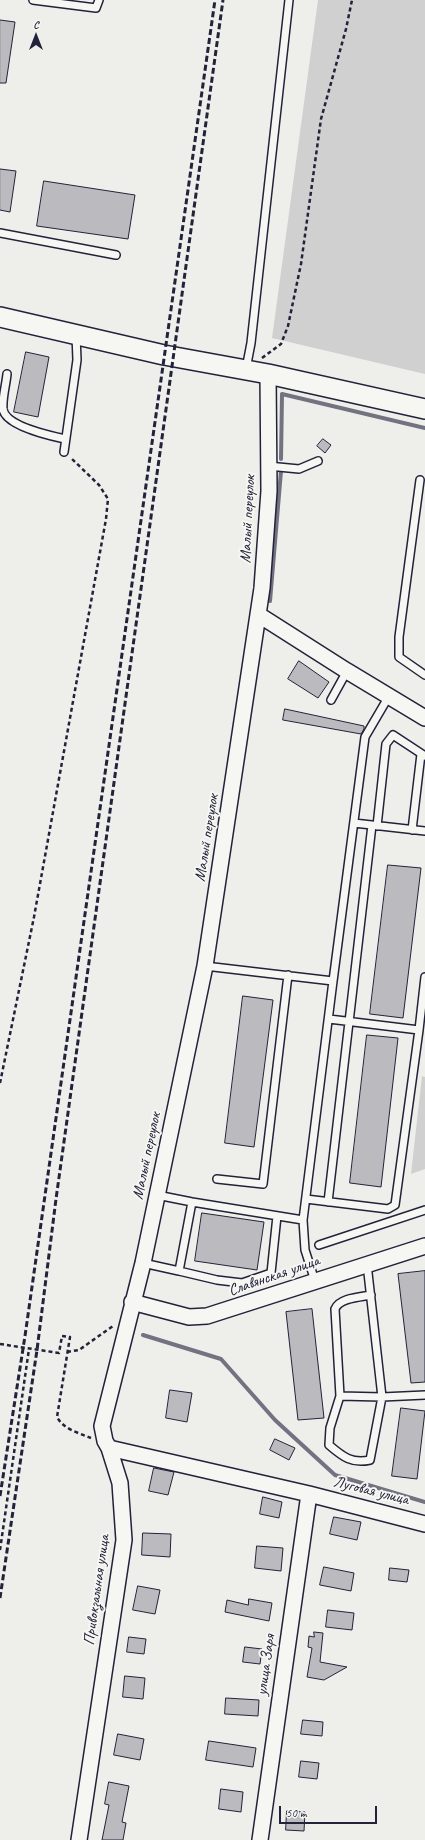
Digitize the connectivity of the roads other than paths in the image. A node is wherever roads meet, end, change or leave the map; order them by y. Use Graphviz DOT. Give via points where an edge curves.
graph roads {
  1 [pos="33,0"];
  2 [pos="99,0"];
  3 [pos="289,0"];
  4 [pos="0,233"];
  5 [pos="116,255"];
  6 [pos="0,317"];
  7 [pos="76,334"];
  8 [pos="246,370"];
  9 [pos="7,374"];
  10 [pos="268,374"];
  11 [pos="425,409"];
  12 [pos="65,439"];
  13 [pos="64,452"];
  14 [pos="318,461"];
  15 [pos="268,466"];
  16 [pos="420,480"];
  17 [pos="259,615"];
  18 [pos="347,671"];
  19 [pos="425,675"];
  20 [pos="389,696"];
  21 [pos="331,700"];
  22 [pos="425,718"];
  23 [pos="423,755"];
  24 [pos="354,823"];
  25 [pos="374,826"];
  26 [pos="412,830"];
  27 [pos="425,831"];
  28 [pos="205,966"];
  29 [pos="288,976"];
  30 [pos="425,977"];
  31 [pos="333,981"];
  32 [pos="329,1019"];
  33 [pos="349,1022"];
  34 [pos="419,1030"];
  35 [pos="217,1179"];
  36 [pos="157,1195"];
  37 [pos="306,1199"];
  38 [pos="192,1202"];
  39 [pos="328,1202"];
  40 [pos="395,1205"];
  41 [pos="425,1210"];
  42 [pos="277,1216"];
  43 [pos="400,1218"];
  44 [pos="303,1220"];
  45 [pos="319,1245"];
  46 [pos="425,1246"];
  47 [pos="143,1263"];
  48 [pos="368,1264"];
  49 [pos="179,1271"];
  50 [pos="315,1281"];
  51 [pos="371,1295"];
  52 [pos="132,1302"];
  53 [pos="425,1395"];
  54 [pos="340,1396"];
  55 [pos="382,1397"];
  56 [pos="107,1445"];
  57 [pos="308,1494"];
  58 [pos="425,1524"];
  59 [pos="79,1840"];
  60 [pos="260,1840"];
  1 -- 2 [label="lane" via="96,8"];
  3 -- 8 [label="lane"];
  4 -- 5 [label="lane"];
  6 -- 7 [label="street"];
  7 -- 8 [label="street" via="164,355"];
  7 -- 12 [label="lane" via="77,360"];
  8 -- 10 [label="street"];
  9 -- 12 [label="lane" via="3,409 6,416 38,433"];
  10 -- 11 [label="street"];
  10 -- 15 [label="street, Малый переулок"];
  12 -- 13 [label="lane"];
  14 -- 15 [label="lane" via="299,469"];
  15 -- 17 [label="street, Малый переулок" via="269,491"];
  16 -- 19 [label="lane" via="399,637 399,657"];
  17 -- 18 [label="street"];
  17 -- 28 [label="street, Малый переулок"];
  18 -- 20 [label="street"];
  18 -- 21 [label="lane"];
  20 -- 22 [label="street"];
  20 -- 24 [label="lane" via="365,737"];
  23 -- 25 [label="lane" via="393,735 386,744"];
  23 -- 26 [label="lane"];
  24 -- 25 [label="lane"];
  24 -- 31 [label="lane"];
  25 -- 26 [label="lane"];
  25 -- 33 [label="lane"];
  26 -- 27 [label="lane"];
  28 -- 29 [label="lane"];
  28 -- 36 [label="street, Малый переулок"];
  29 -- 31 [label="lane"];
  29 -- 35 [label="lane" via="263,1184"];
  30 -- 34 [label="lane"];
  31 -- 32 [label="lane"];
  32 -- 33 [label="lane"];
  32 -- 37 [label="lane"];
  33 -- 34 [label="lane"];
  33 -- 39 [label="lane"];
  34 -- 40 [label="lane"];
  36 -- 38 [label="lane"];
  36 -- 47 [label="street, Малый переулок"];
  37 -- 39 [label="lane"];
  37 -- 44 [label="lane"];
  38 -- 42 [label="lane"];
  38 -- 49 [label="lane"];
  39 -- 40 [label="lane" via="388,1209"];
  40 -- 43 [label="lane"];
  41 -- 43 [label="lane"];
  42 -- 44 [label="lane"];
  42 -- 49 [label="lane" via="271,1273 242,1283"];
  43 -- 45 [label="lane"];
  44 -- 50 [label="lane" via="305,1250"];
  46 -- 48 [label="street, Славянская улица"];
  47 -- 49 [label="lane"];
  47 -- 52 [label="street, Малый переулок"];
  48 -- 50 [label="street, Славянская улица"];
  48 -- 51 [label="lane"];
  50 -- 52 [label="street, Славянская улица" via="207,1316 190,1317"];
  51 -- 54 [label="lane" via="342,1301 335,1309"];
  51 -- 55 [label="lane"];
  52 -- 56 [label="street, Привокзальная улица" via="102,1426"];
  53 -- 55 [label="lane"];
  54 -- 55 [label="lane"];
  54 -- 55 [label="lane" via="330,1428 330,1444 343,1456 360,1462 370,1460"];
  56 -- 57 [label="street, Луговая улица"];
  56 -- 59 [label="street, Привокзальная улица" via="120,1483 124,1540"];
  57 -- 58 [label="street, Луговая улица"];
  57 -- 60 [label="street, улица Заря"];
}
